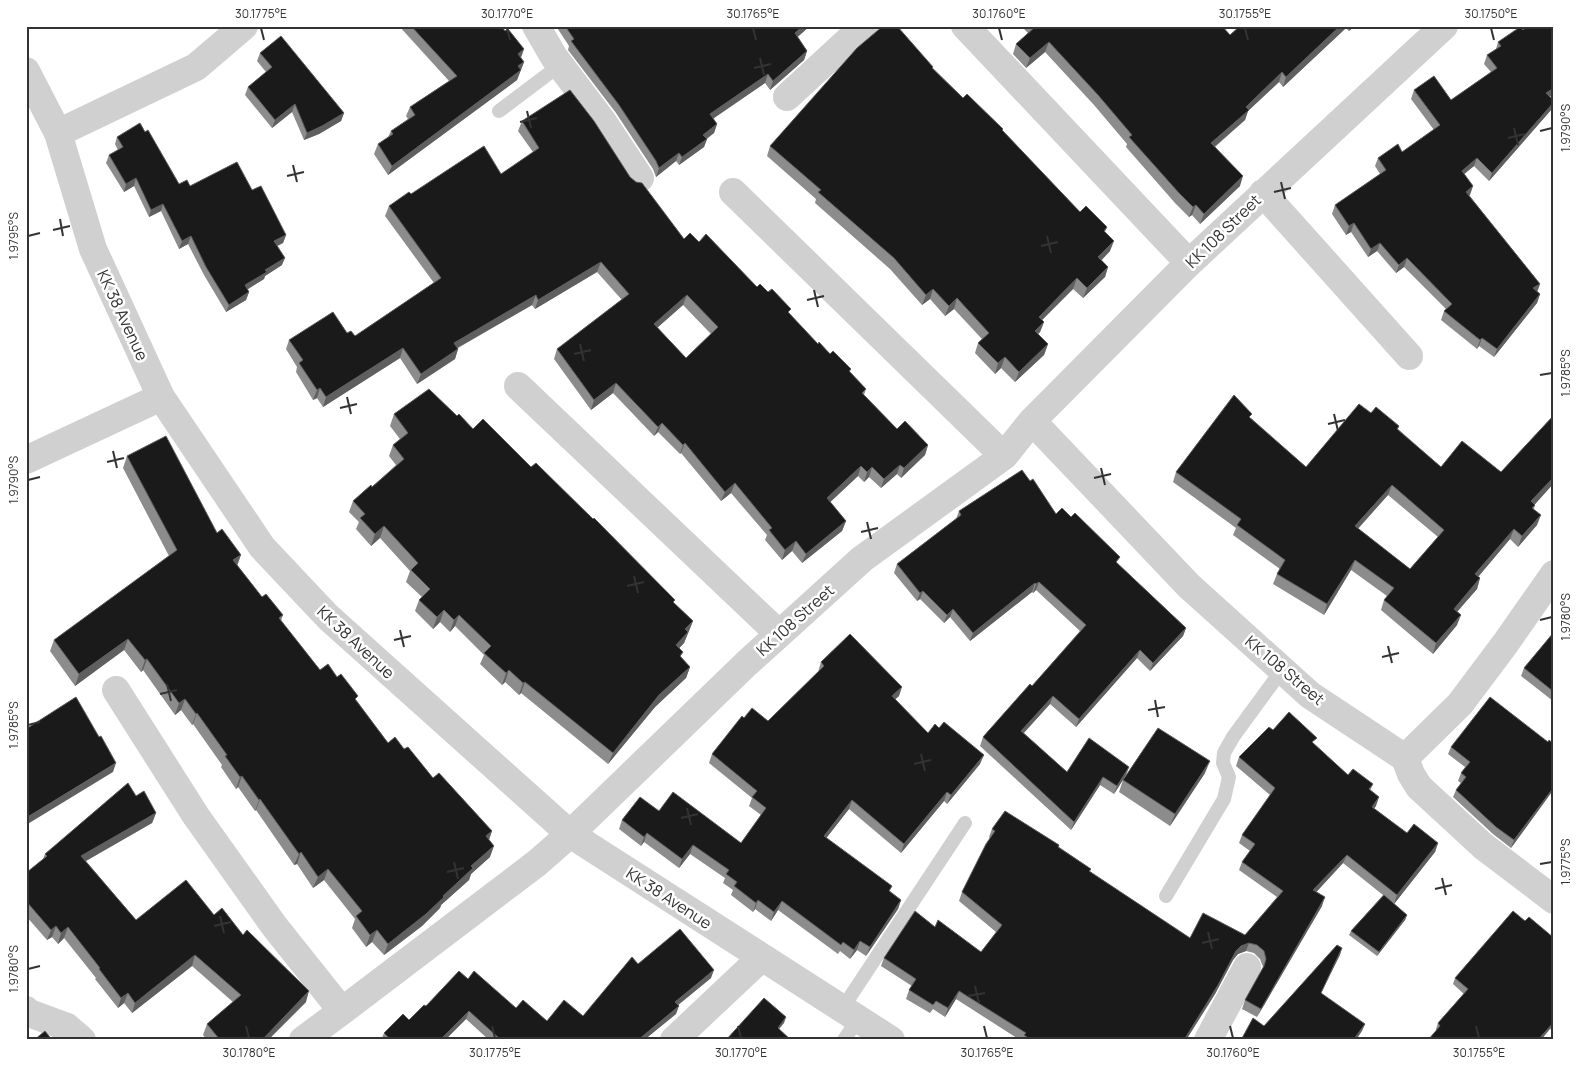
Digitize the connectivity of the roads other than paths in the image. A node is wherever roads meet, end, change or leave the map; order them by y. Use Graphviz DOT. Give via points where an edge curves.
graph roads {
  1 [pos="244,26"];
  2 [pos="536,26"];
  3 [pos="864,26"];
  4 [pos="965,26"];
  5 [pos="1444,26"];
  6 [pos="560,65"];
  7 [pos="26,71"];
  8 [pos="786,97"];
  9 [pos="499,111"];
  10 [pos="58,133"];
  11 [pos="640,178"];
  12 [pos="733,192"];
  13 [pos="1263,193"];
  14 [pos="1189,263"];
  15 [pos="1409,356"];
  16 [pos="518,386"];
  17 [pos="161,397"];
  18 [pos="1032,421"];
  19 [pos="1004,456"];
  20 [pos="26,460"];
  21 [pos="1554,574"];
  22 [pos="779,634"];
  23 [pos="1282,670"];
  24 [pos="116,690"];
  25 [pos="1405,758"];
  26 [pos="965,823"];
  27 [pos="570,834"];
  28 [pos="1166,896"];
  29 [pos="1554,900"];
  30 [pos="761,958"];
  31 [pos="1247,967"];
  32 [pos="342,1012"];
  33 [pos="27,1013"];
  34 [pos="848,1022"];
  35 [pos="82,1040"];
  36 [pos="304,1040"];
  37 [pos="674,1040"];
  38 [pos="891,1040"];
  39 [pos="1208,1040"];
  1 -- 10 [label="street" via="196,67"];
  2 -- 6 [label="street"];
  3 -- 8 [label="street"];
  4 -- 14 [label="street"];
  5 -- 13 [label="street, KK 108 Street"];
  6 -- 9 [label="lane"];
  6 -- 11 [label="street"];
  7 -- 10 [label="street, KK 38 Avenue"];
  10 -- 17 [label="street, KK 38 Avenue" via="93,250"];
  12 -- 19 [label="street"];
  13 -- 14 [label="street, KK 108 Street"];
  13 -- 15 [label="street"];
  14 -- 18 [label="street, KK 108 Street"];
  16 -- 22 [label="street"];
  17 -- 20 [label="street"];
  17 -- 27 [label="street, KK 38 Avenue" via="262,547 328,617"];
  18 -- 19 [label="street, KK 108 Street"];
  18 -- 23 [label="street, KK 108 Street" via="1189,586"];
  19 -- 22 [label="street, KK 108 Street" via="862,559"];
  21 -- 25 [label="street" via="1460,704"];
  22 -- 27 [label="street, KK 108 Street"];
  23 -- 25 [label="street, KK 108 Street" via="1310,695"];
  23 -- 28 [label="lane" via="1224,753 1223,763 1229,777 1224,799"];
  24 -- 32 [label="street" via="196,816 275,927"];
  25 -- 29 [label="street" via="1419,787 1483,846"];
  26 -- 34 [label="lane"];
  27 -- 30 [label="street, KK 38 Avenue"];
  27 -- 32 [label="street, KK 108 Street" via="537,863"];
  30 -- 34 [label="street, KK 38 Avenue"];
  30 -- 37 [label="street"];
  31 -- 39 [label="street"];
  32 -- 36 [label="street, KK 108 Street"];
  33 -- 35 [label="street" via="67,1027"];
  34 -- 38 [label="street, KK 38 Avenue"];
}
